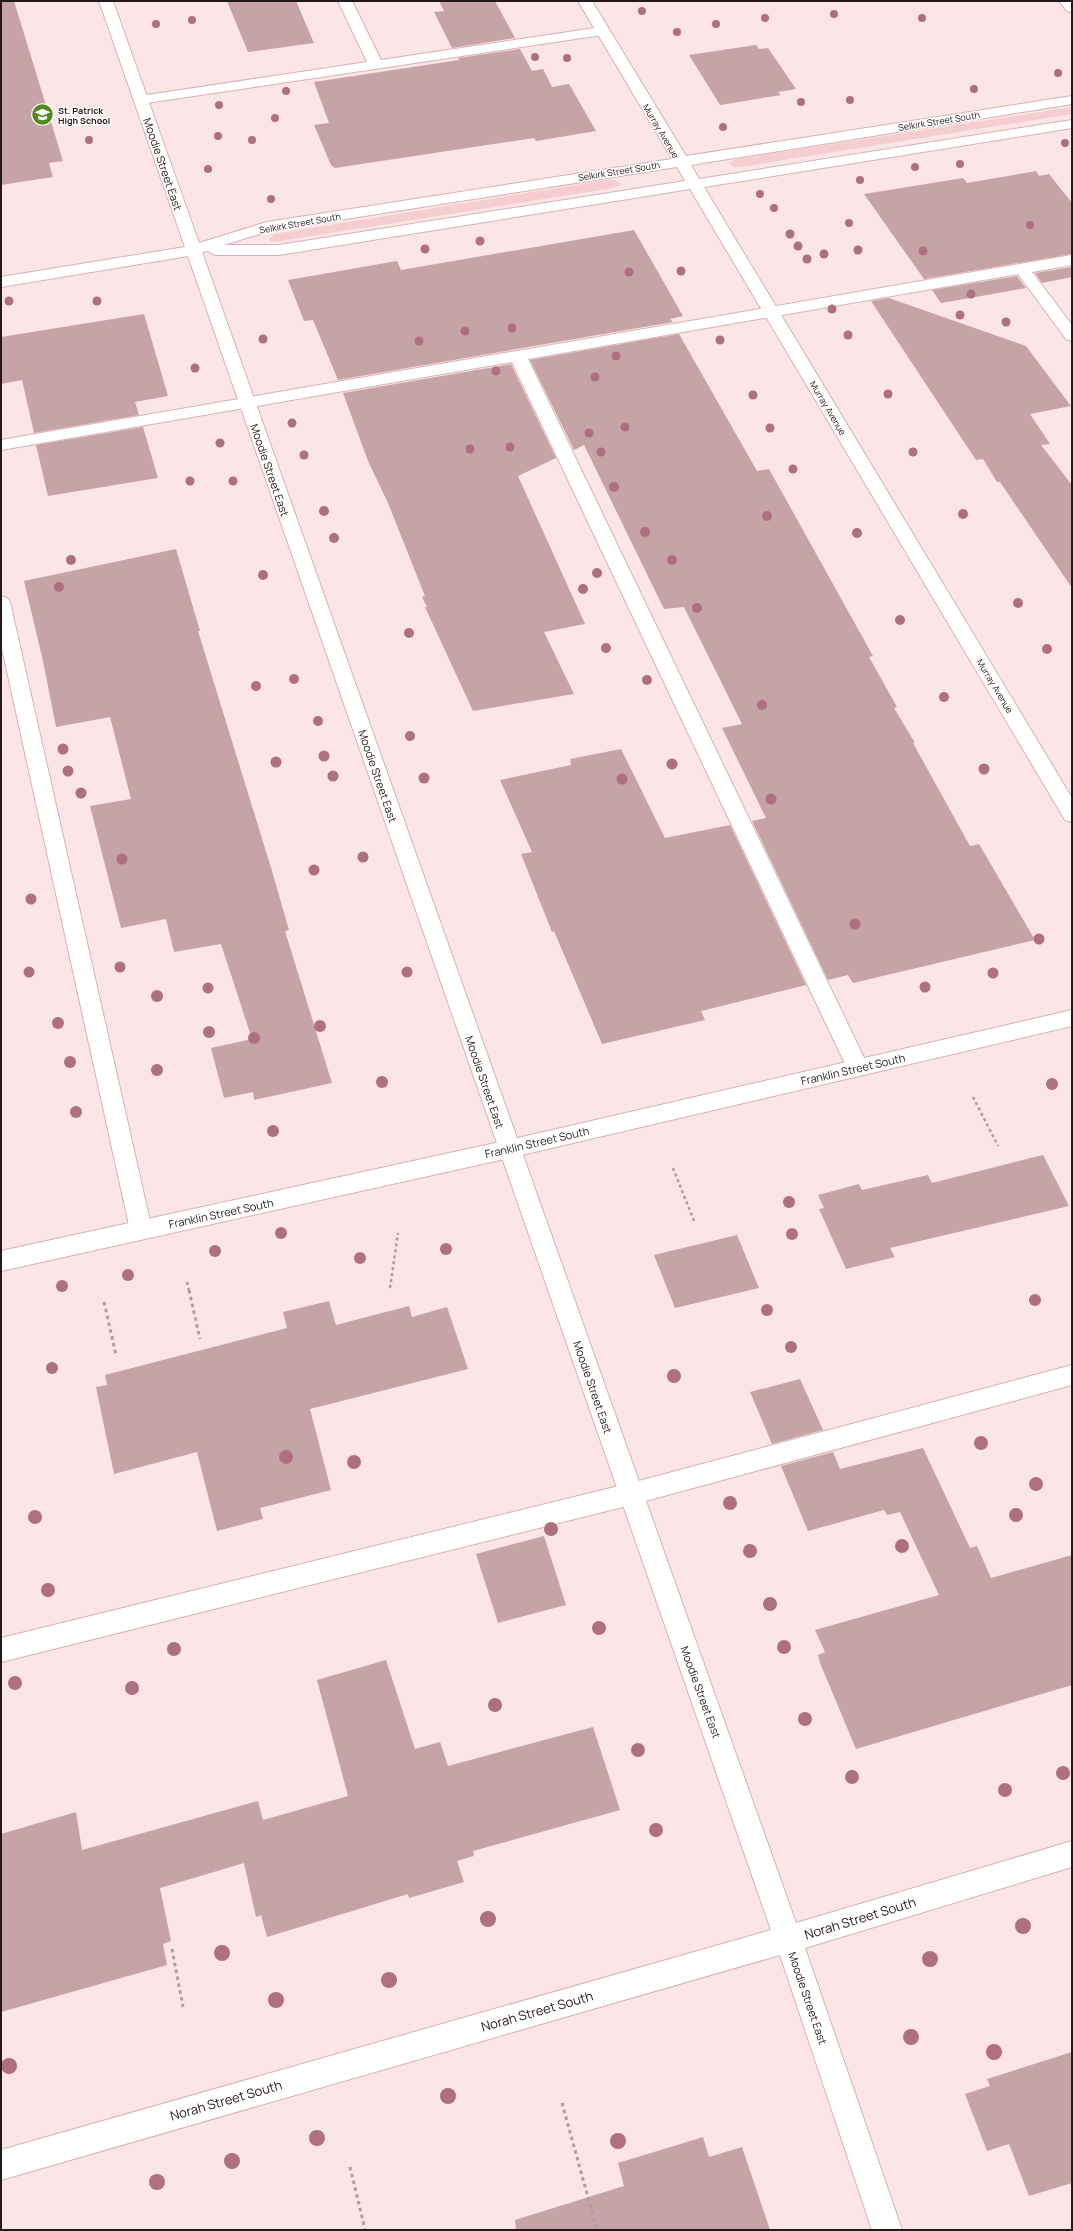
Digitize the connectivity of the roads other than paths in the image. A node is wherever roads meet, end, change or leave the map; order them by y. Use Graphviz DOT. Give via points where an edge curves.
graph roads {
  1 [pos="106,1"];
  2 [pos="345,1"];
  3 [pos="585,1"];
  4 [pos="1066,1"];
  5 [pos="1072,8"];
  6 [pos="602,31"];
  7 [pos="376,65"];
  8 [pos="140,100"];
  9 [pos="1072,100"];
  10 [pos="1072,124"];
  11 [pos="680,162"];
  12 [pos="694,183"];
  13 [pos="193,250"];
  14 [pos="1072,260"];
  15 [pos="1022,268"];
  16 [pos="1,282"];
  17 [pos="770,312"];
  18 [pos="1072,336"];
  19 [pos="518,356"];
  20 [pos="247,404"];
  21 [pos="1,445"];
  22 [pos="1,602"];
  23 [pos="1072,816"];
  24 [pos="1072,1018"];
  25 [pos="858,1068"];
  26 [pos="509,1149"];
  27 [pos="141,1230"];
  28 [pos="1,1261"];
  29 [pos="1072,1375"];
  30 [pos="631,1494"];
  31 [pos="1,1650"];
  32 [pos="1072,1854"];
  33 [pos="788,1939"];
  34 [pos="1,2165"];
  35 [pos="887,2230"];
  1 -- 8 [label="street, Moodie Street East"];
  2 -- 7 [label="street"];
  3 -- 6 [label="street, Murray Avenue"];
  4 -- 5 [label="street"];
  6 -- 7 [label="street"];
  6 -- 11 [label="street, Murray Avenue"];
  7 -- 8 [label="street"];
  8 -- 13 [label="street, Moodie Street East"];
  9 -- 11 [label="street, Selkirk Street South"];
  10 -- 12 [label="street, Selkirk Street South"];
  11 -- 12 [label="street, Murray Avenue"];
  11 -- 13 [label="street, Selkirk Street South" via="267,227"];
  12 -- 13 [label="street, Selkirk Street South" via="279,250"];
  12 -- 17 [label="street, Murray Avenue"];
  13 -- 16 [label="street, Selkirk Street South"];
  13 -- 20 [label="street, Moodie Street East"];
  14 -- 15 [label="street"];
  15 -- 17 [label="street"];
  15 -- 18 [label="street"];
  17 -- 19 [label="street"];
  17 -- 23 [label="street, Murray Avenue"];
  19 -- 20 [label="street"];
  19 -- 25 [label="street"];
  20 -- 21 [label="street"];
  20 -- 26 [label="street, Moodie Street East"];
  22 -- 27 [label="street"];
  24 -- 25 [label="street, Franklin Street South"];
  25 -- 26 [label="street, Franklin Street South"];
  26 -- 27 [label="street, Franklin Street South"];
  26 -- 30 [label="street, Moodie Street East"];
  27 -- 28 [label="street, Franklin Street South"];
  29 -- 30 [label="street"];
  30 -- 31 [label="street"];
  30 -- 33 [label="street, Moodie Street East"];
  32 -- 33 [label="street, Norah Street South"];
  33 -- 34 [label="street, Norah Street South"];
  33 -- 35 [label="street, Moodie Street East"];
}
